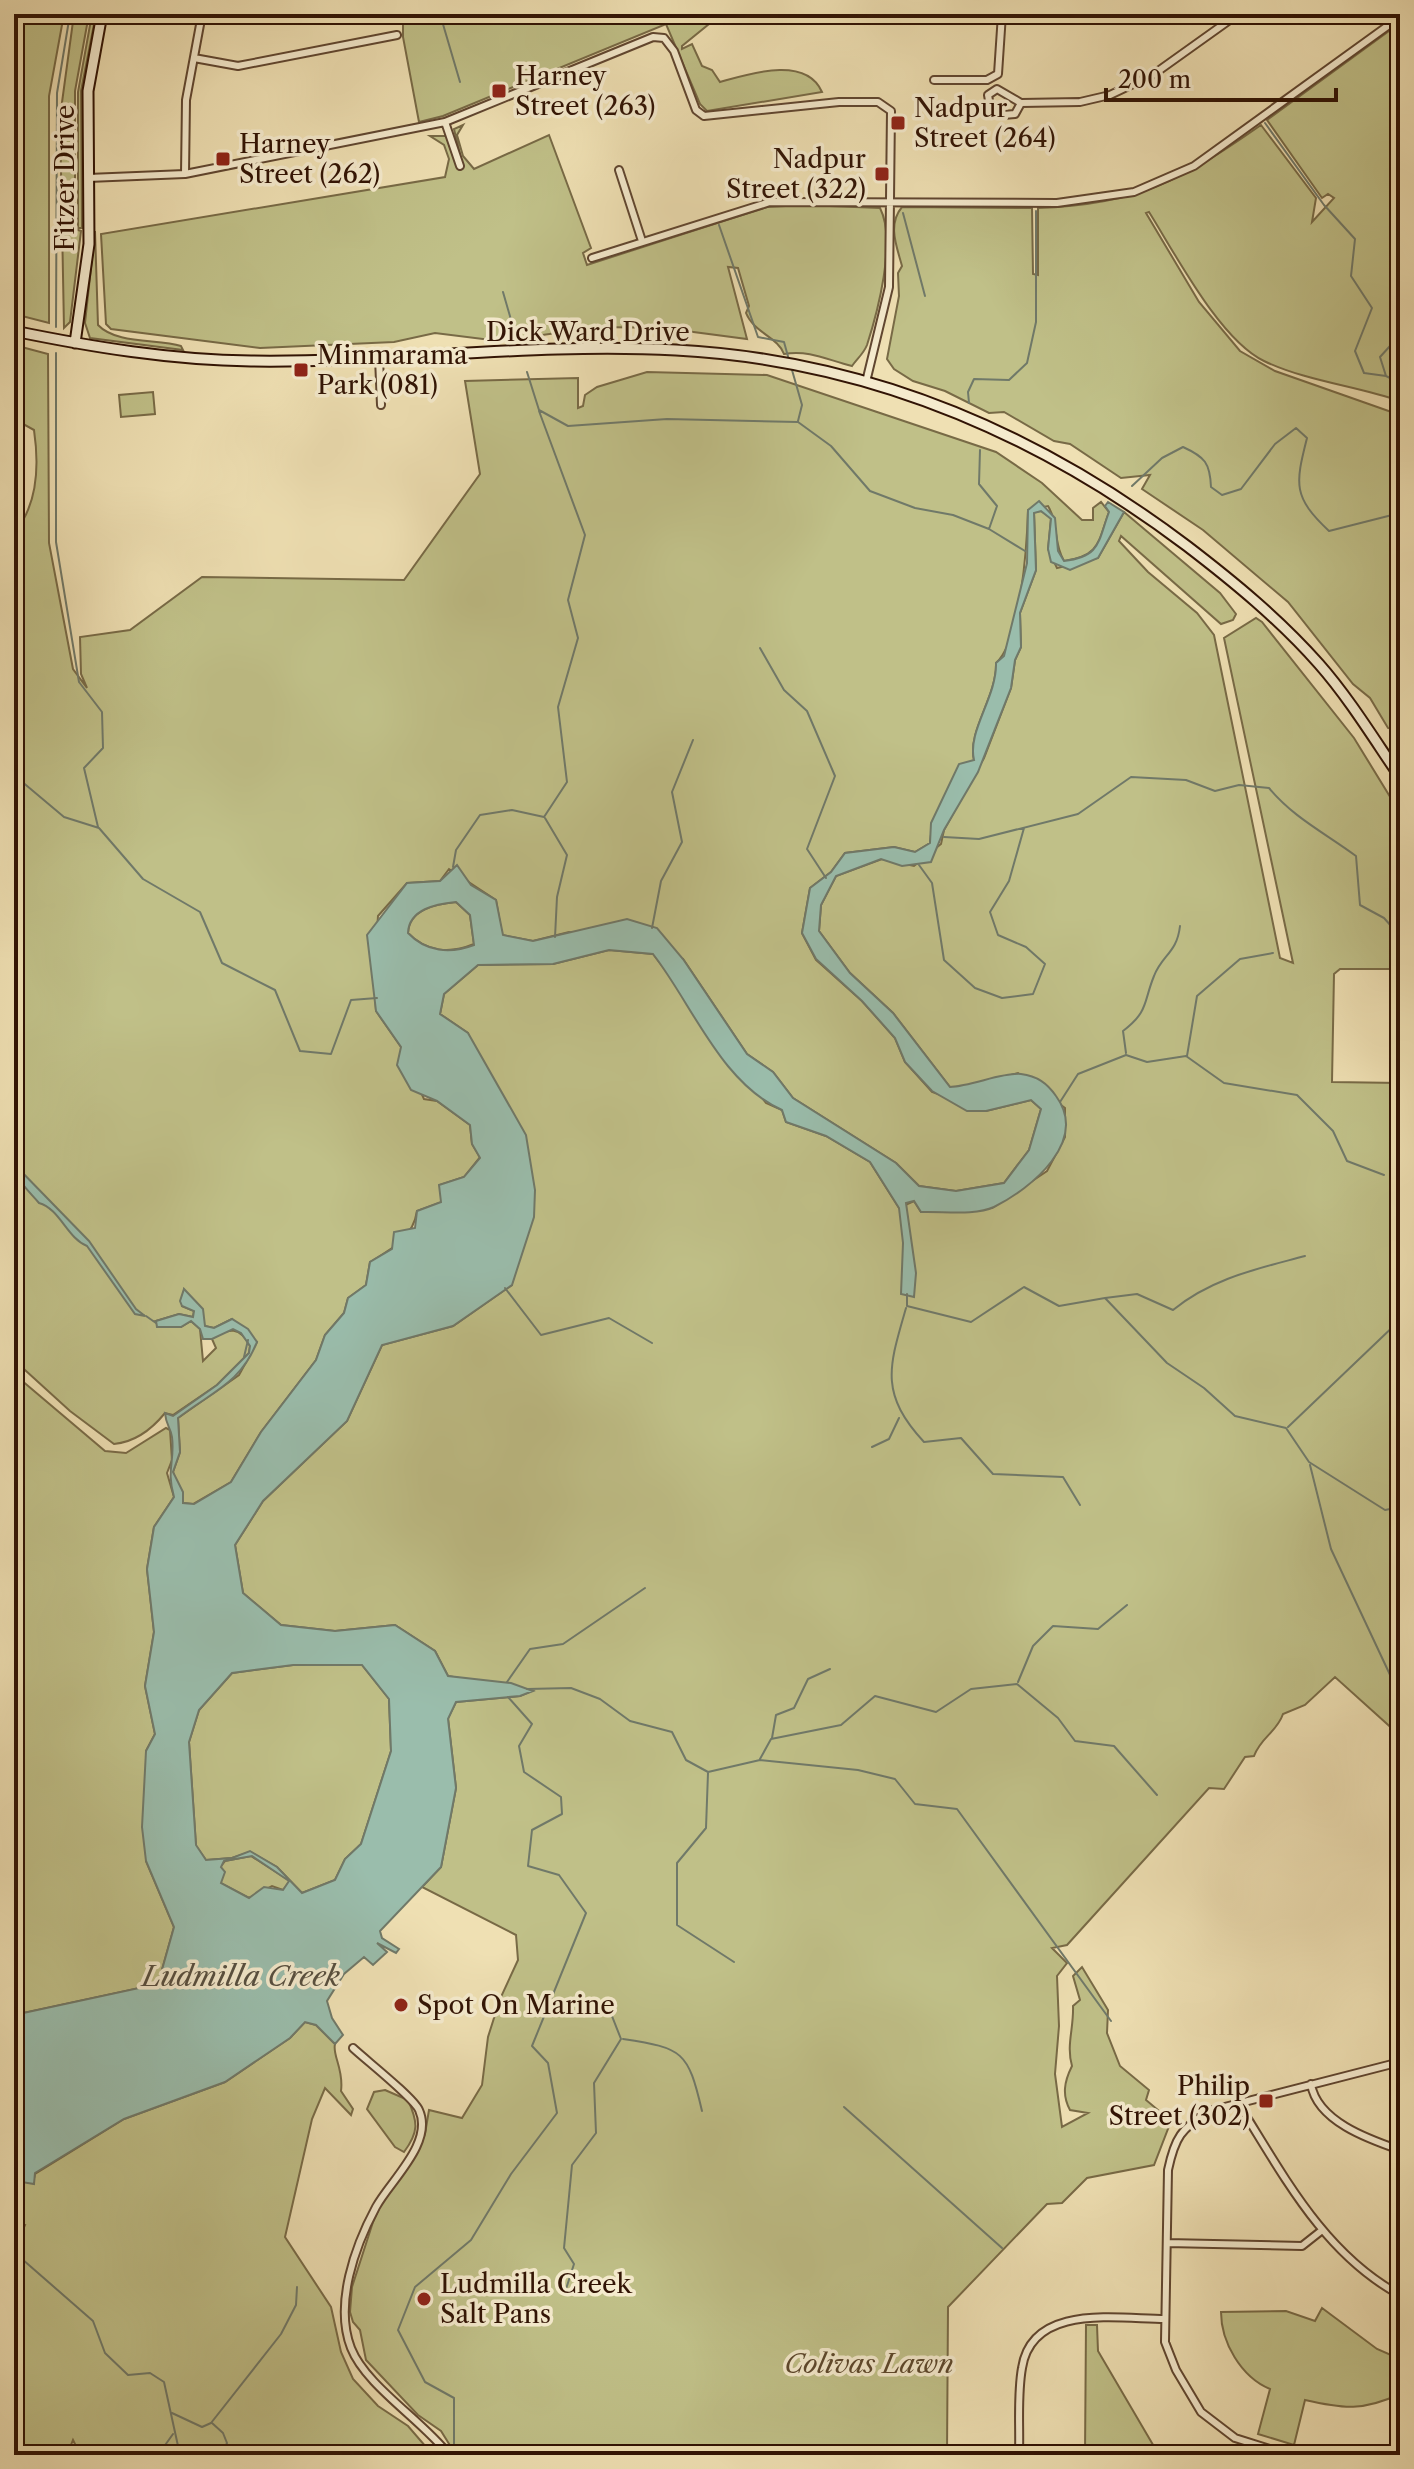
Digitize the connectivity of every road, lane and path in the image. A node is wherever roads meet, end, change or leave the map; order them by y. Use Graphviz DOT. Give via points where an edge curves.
graph roads {
  1 [pos="102,14"];
  2 [pos="202,14"];
  3 [pos="1002,14"];
  4 [pos="1238,14"];
  5 [pos="1400,17"];
  6 [pos="397,35"];
  7 [pos="194,58"];
  8 [pos="934,80"];
  9 [pos="1021,103"];
  10 [pos="445,122"];
  11 [pos="460,166"];
  12 [pos="619,170"];
  13 [pos="185,174"];
  14 [pos="88,178"];
  15 [pos="892,201"];
  16 [pos="642,241"];
  17 [pos="592,258"];
  18 [pos="14,331"];
  19 [pos="75,343"];
  20 [pos="379,358"];
  21 [pos="866,382"];
  22 [pos="381,405"];
  23 [pos="1397,765"];
  24 [pos="1400,777"];
  25 [pos="353,2048"];
  26 [pos="1400,2062"];
  27 [pos="1311,2084"];
  28 [pos="1241,2100"];
  29 [pos="1400,2150"];
  30 [pos="1321,2231"];
  31 [pos="1167,2243"];
  32 [pos="1400,2295"];
  33 [pos="1165,2319"];
  34 [pos="449,2455"];
  35 [pos="1019,2455"];
  36 [pos="1289,2455"];
  1 -- 14 [label="street, Fitzer Drive" via="88,91"];
  2 -- 7 [label="street"];
  3 -- 8 [label="street" via="998,74 987,80"];
  4 -- 9 [label="street" via="1125,90 1080,102"];
  5 -- 15 [label="street" via="1194,166 1146,188 1057,203"];
  6 -- 7 [label="street" via="238,66"];
  7 -- 13 [label="street" via="186,100"];
  9 -- 9 [label="street" via="1015,114 1003,115 990,106 988,95 997,89"];
  10 -- 11 [label="street"];
  10 -- 13 [label="street"];
  10 -- 15 [label="street" via="653,37 664,38 696,110 704,116 816,103 884,104 893,117"];
  12 -- 16 [label="street"];
  13 -- 14 [label="street"];
  14 -- 19 [label="street, Fitzer Drive" via="89,244"];
  15 -- 16 [label="street" via="770,202"];
  15 -- 21 [label="street" via="889,287"];
  16 -- 17 [label="street"];
  18 -- 19 [label="street, Dick Ward Drive"];
  19 -- 20 [label="street, Dick Ward Drive" via="184,358"];
  20 -- 21 [label="street, Dick Ward Drive" via="678,350"];
  20 -- 22 [label="street"];
  21 -- 23 [label="street, Dick Ward Drive" via="1009,433 1134,505 1259,602 1321,665"];
  23 -- 24 [label="street, Dick Ward Drive"];
  25 -- 34 [label="street" via="418,2106 422,2125 417,2145 367,2228 345,2296 346,2334 366,2374"];
  26 -- 27 [label="street"];
  27 -- 28 [label="street"];
  27 -- 29 [label="street" via="1318,2106 1367,2138"];
  28 -- 30 [label="street"];
  28 -- 31 [label="street" via="1185,2127 1174,2145 1168,2170"];
  30 -- 31 [label="street" via="1302,2246"];
  30 -- 32 [label="street"];
  31 -- 33 [label="street"];
  33 -- 35 [label="street" via="1071,2319 1034,2339 1022,2364"];
  33 -- 36 [label="street" via="1165,2342 1201,2412 1235,2438"];
}
